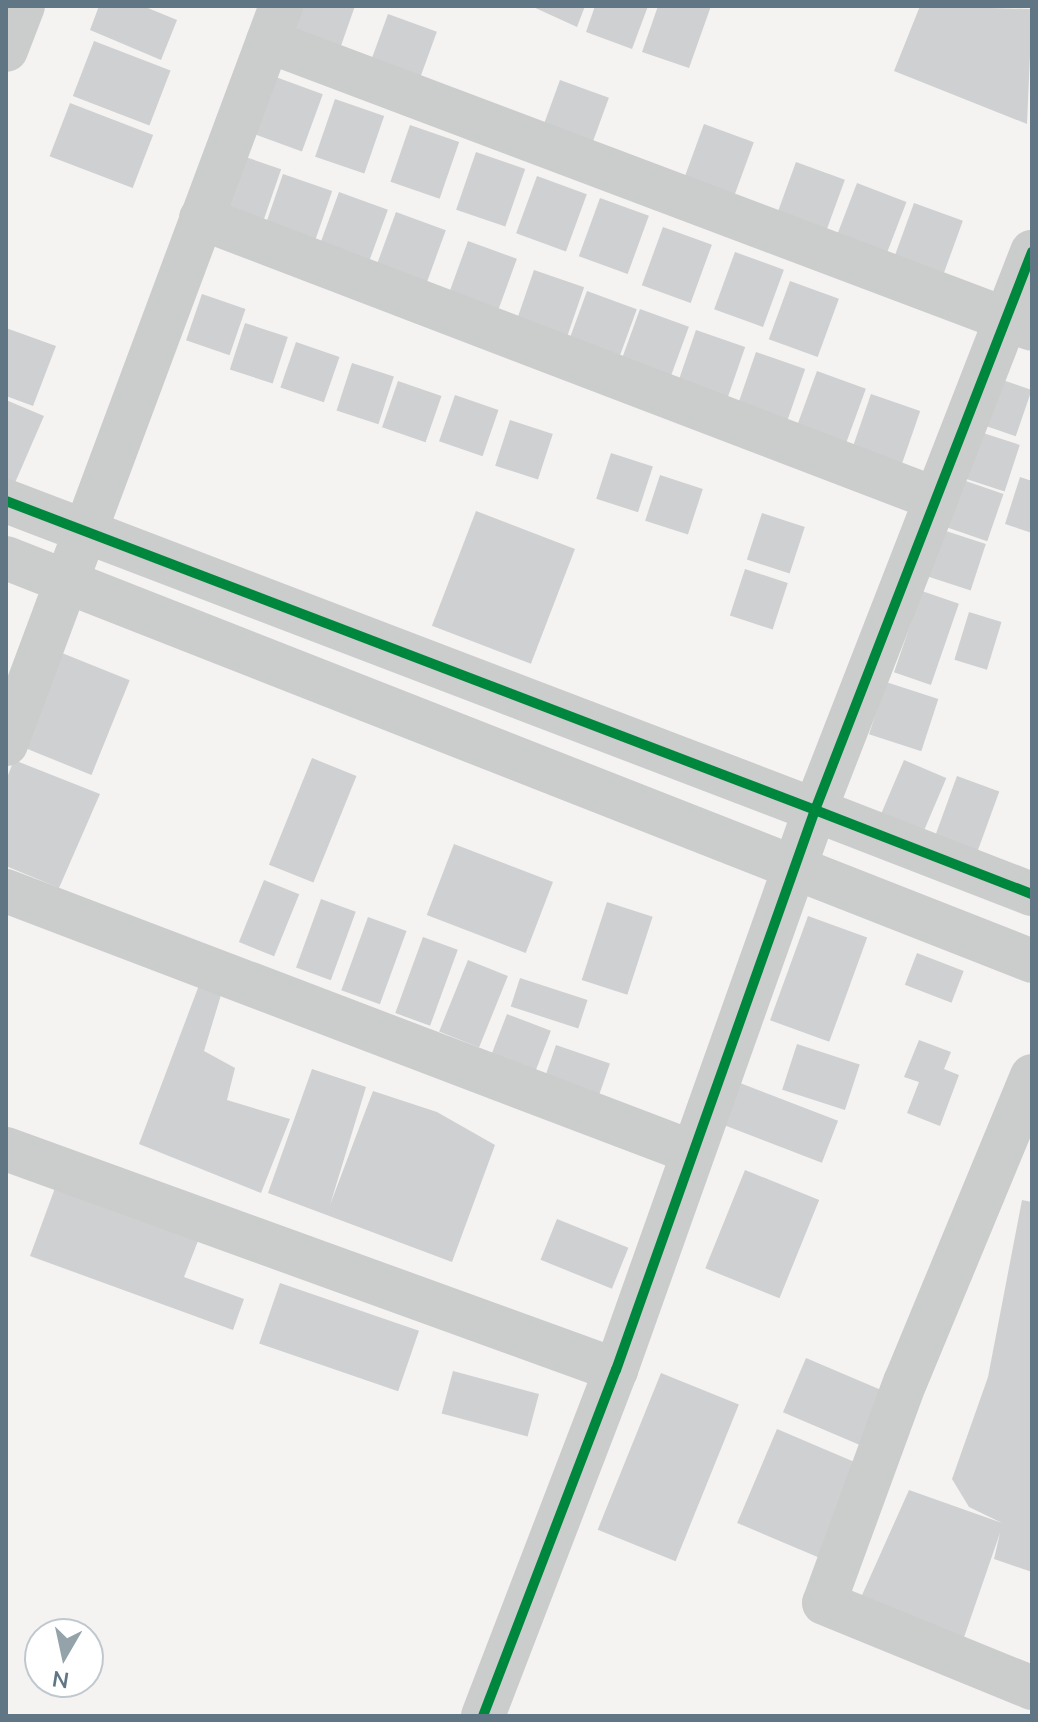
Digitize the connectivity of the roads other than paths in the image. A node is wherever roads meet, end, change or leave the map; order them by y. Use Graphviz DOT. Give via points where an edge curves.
graph roads {
  1 [pos="23,6"];
  2 [pos="275,24"];
  3 [pos="6,50"];
  4 [pos="201,218"];
  5 [pos="1032,252"];
  6 [pos="1020,323"];
  7 [pos="936,499"];
  8 [pos="6,501"];
  9 [pos="90,531"];
  10 [pos="6,558"];
  11 [pos="69,580"];
  12 [pos="590,718"];
  13 [pos="6,744"];
  14 [pos="569,778"];
  15 [pos="815,810"];
  16 [pos="795,868"];
  17 [pos="6,891"];
  18 [pos="1032,894"];
  19 [pos="1032,961"];
  20 [pos="1032,1076"];
  21 [pos="6,1149"];
  22 [pos="689,1151"];
  23 [pos="616,1370"];
  24 [pos="1032,1688"];
  25 [pos="483,1716"];
  1 -- 3 [label="street"];
  2 -- 4 [label="street"];
  2 -- 6 [label="street"];
  4 -- 7 [label="street"];
  4 -- 9 [label="street"];
  5 -- 6 [label="street"];
  6 -- 7 [label="street"];
  7 -- 15 [label="street"];
  8 -- 9 [label="street"];
  9 -- 11 [label="street"];
  9 -- 12 [label="street"];
  10 -- 11 [label="street"];
  11 -- 13 [label="street"];
  11 -- 14 [label="street"];
  12 -- 14 [label="street"];
  12 -- 15 [label="street"];
  14 -- 16 [label="street"];
  15 -- 16 [label="street"];
  15 -- 18 [label="street"];
  16 -- 19 [label="street"];
  16 -- 22 [label="street"];
  17 -- 22 [label="street"];
  20 -- 24 [label="street" via="824,1603"];
  21 -- 23 [label="street"];
  22 -- 23 [label="street"];
  23 -- 25 [label="street"];
}
